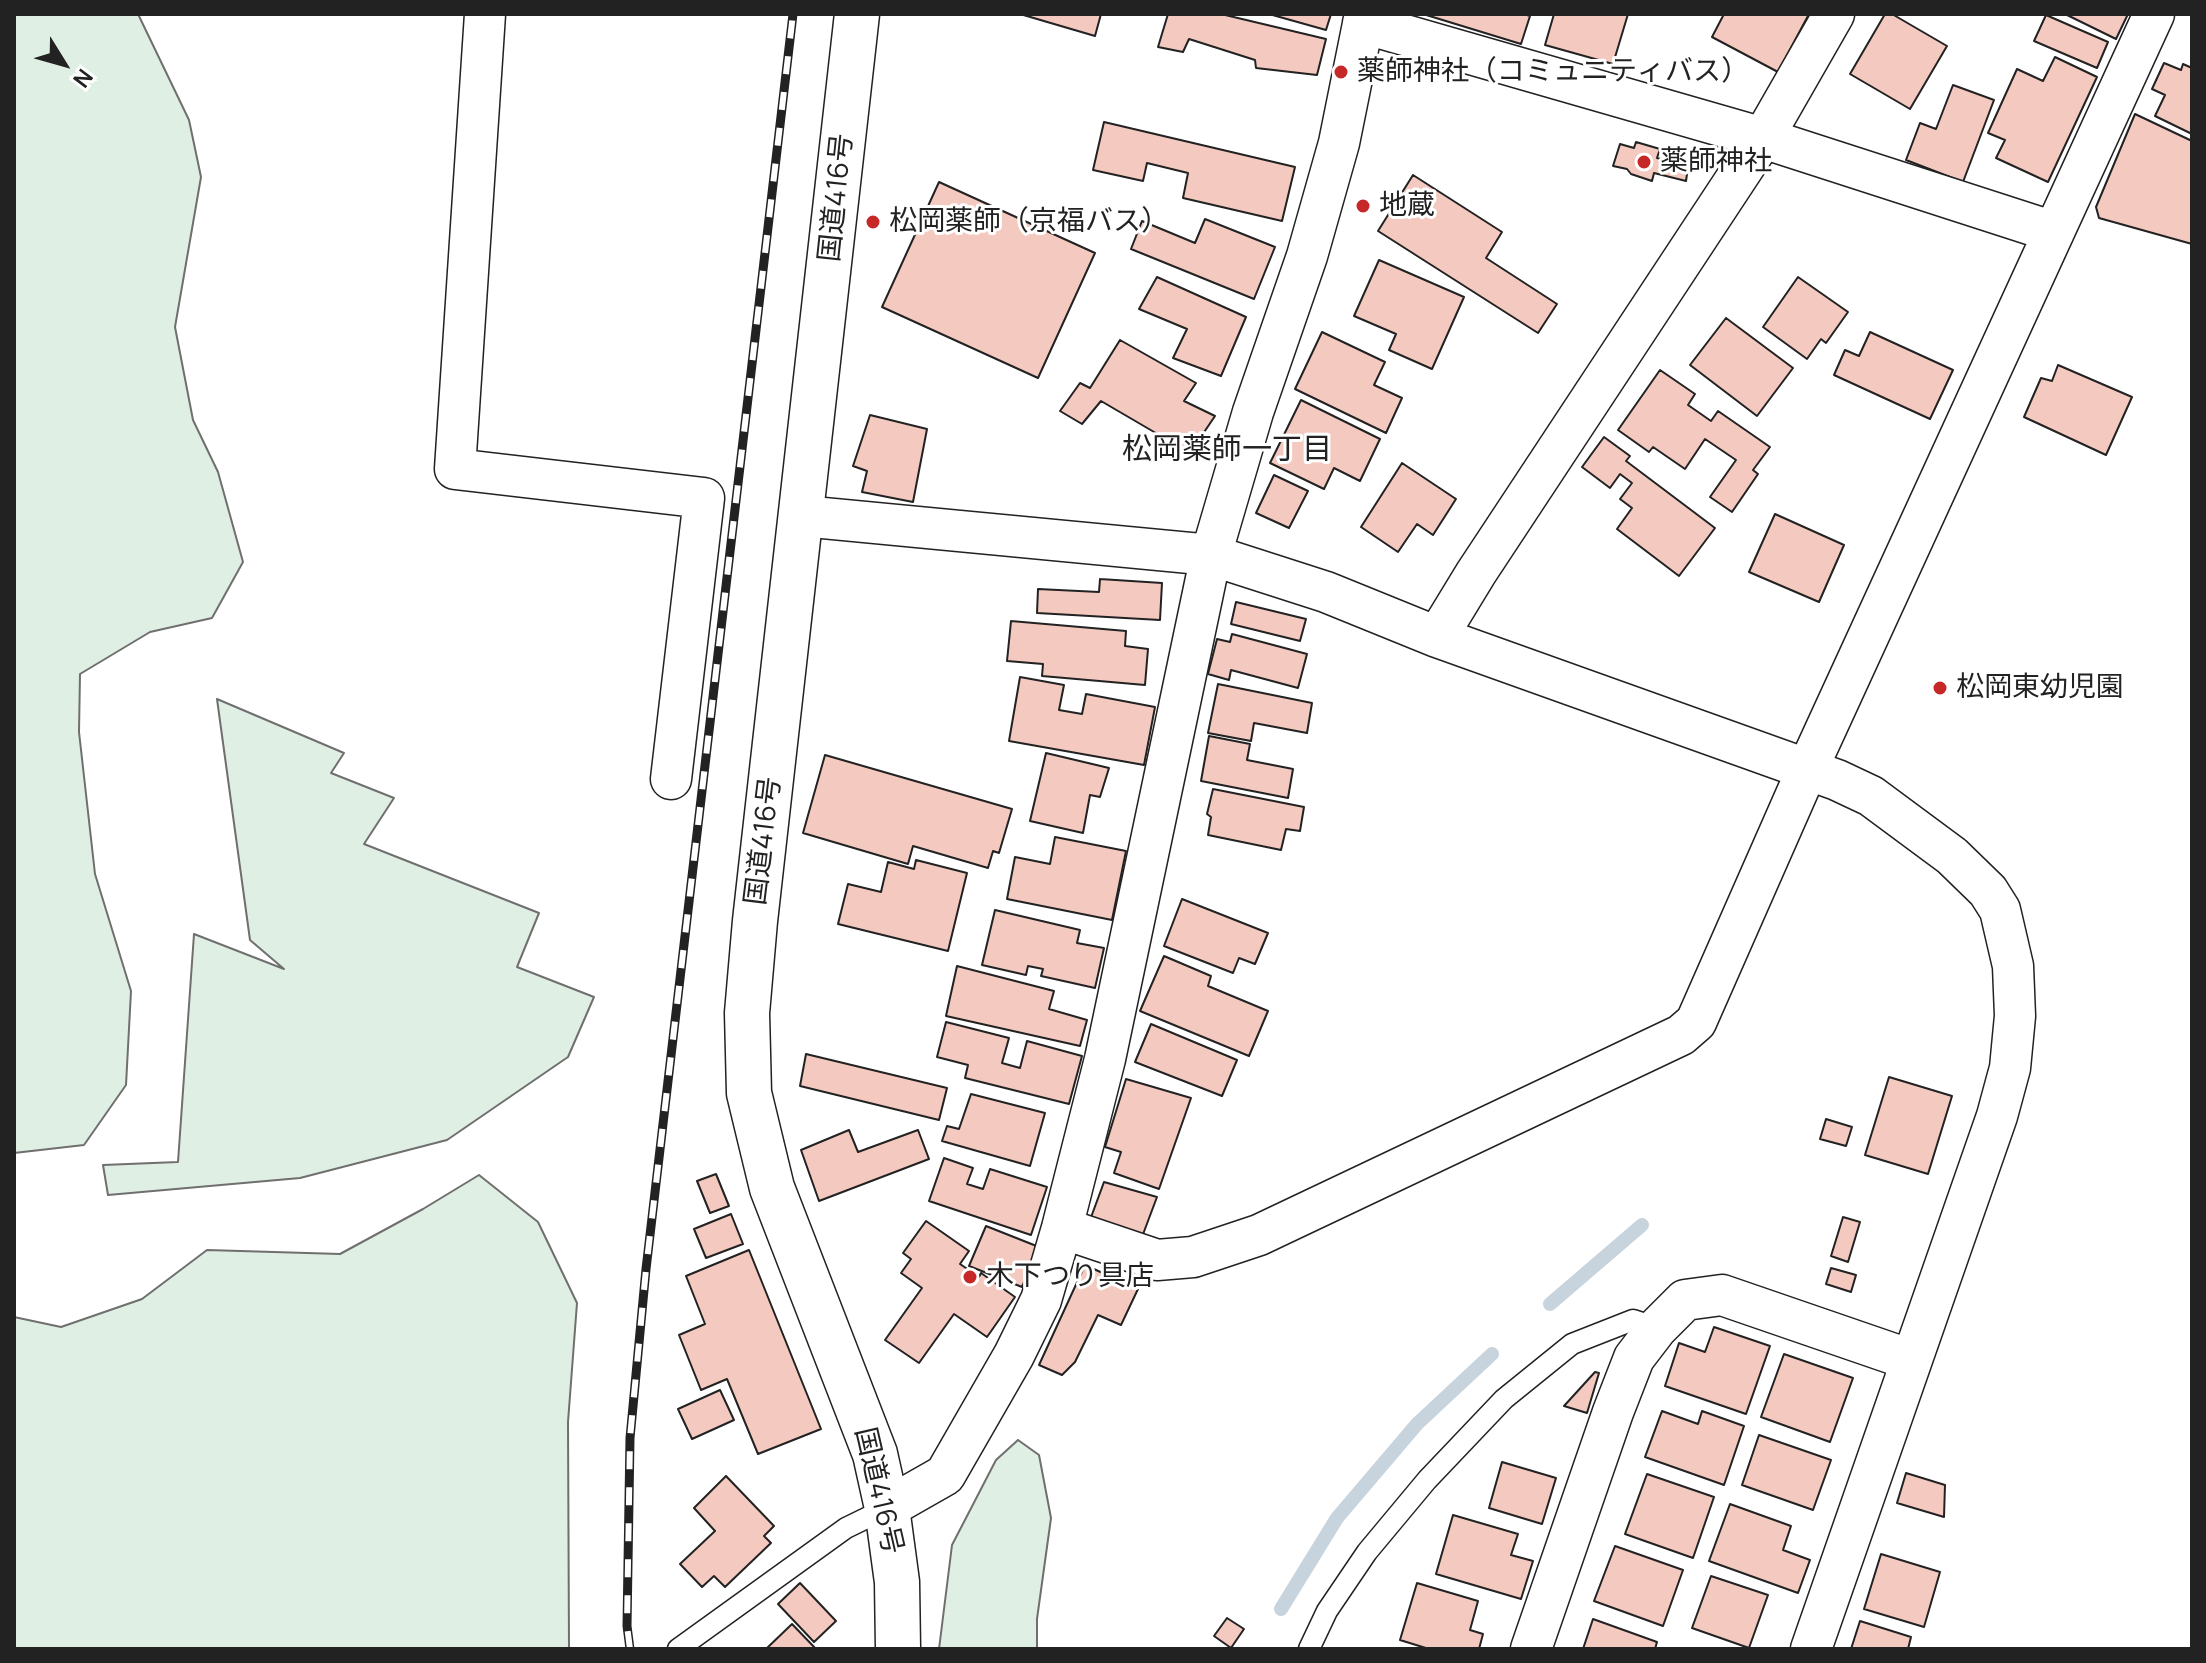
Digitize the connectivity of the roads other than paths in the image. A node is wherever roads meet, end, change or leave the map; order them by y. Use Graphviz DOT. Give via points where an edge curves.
graph roads {
  1 [pos="485,14"];
  2 [pos="857,14"];
  3 [pos="1834,14"];
  4 [pos="2154,14"];
  5 [pos="1364,18"];
  6 [pos="1763,138"];
  7 [pos="2054,232"];
  8 [pos="802,516"];
  9 [pos="1211,555"];
  10 [pos="1437,637"];
  11 [pos="1807,770"];
  12 [pos="671,779"];
  13 [pos="1062,1228"];
  14 [pos="1657,1328"];
  15 [pos="1911,1360"];
  16 [pos="887,1508"];
  17 [pos="678,1649"];
  18 [pos="898,1649"];
  19 [pos="1309,1649"];
  20 [pos="1531,1649"];
  21 [pos="1811,1649"];
  1 -- 12 [label="street" via="455,469 704,498"];
  2 -- 8 [label="highway, 国道416号"];
  3 -- 6 [label="street"];
  4 -- 7 [label="street"];
  5 -- 6 [label="street"];
  5 -- 9 [label="street" via="1339,143 1311,242"];
  6 -- 7 [label="street"];
  6 -- 10 [label="street"];
  7 -- 11 [label="street"];
  8 -- 9 [label="street"];
  8 -- 16 [label="highway, 国道416号" via="755,921 747,1013 749,1093 772,1188 855,1397"];
  9 -- 10 [label="street" via="1326,592"];
  9 -- 13 [label="street" via="1105,1059"];
  10 -- 11 [label="street"];
  11 -- 13 [label="street" via="1696,1022 1681,1035 1259,1235 1193,1257 1157,1260"];
  11 -- 15 [label="street" via="1871,796 1952,856 2000,910 2013,966 2010,1068"];
  13 -- 16 [label="street" via="1041,1300 945,1475"];
  14 -- 15 [label="street" via="1685,1300 1722,1295"];
  14 -- 19 [label="lane" via="1633,1320 1572,1344 1504,1399 1367,1552 1327,1611"];
  14 -- 20 [label="street" via="1634,1358 1618,1398"];
  15 -- 21 [label="street"];
  16 -- 17 [label="lane" via="846,1528"];
  16 -- 18 [label="highway, 国道416号" via="897,1582"];
}
